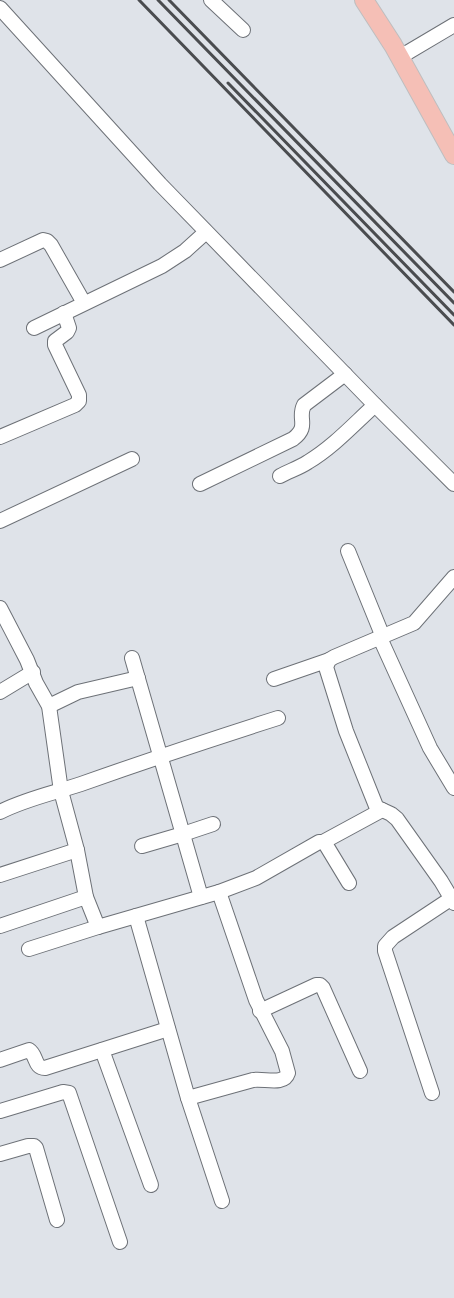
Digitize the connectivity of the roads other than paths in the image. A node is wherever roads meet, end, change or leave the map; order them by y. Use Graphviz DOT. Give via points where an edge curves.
graph roads {
  1 [pos="211,0"];
  2 [pos="364,0"];
  3 [pos="0,8"];
  4 [pos="454,26"];
  5 [pos="243,30"];
  6 [pos="400,57"];
  7 [pos="451,143"];
  8 [pos="206,232"];
  9 [pos="0,260"];
  10 [pos="84,303"];
  11 [pos="64,313"];
  12 [pos="34,328"];
  13 [pos="345,374"];
  14 [pos="375,405"];
  15 [pos="0,437"];
  16 [pos="132,459"];
  17 [pos="280,476"];
  18 [pos="200,484"];
  19 [pos="454,484"];
  20 [pos="0,521"];
  21 [pos="348,551"];
  22 [pos="454,577"];
  23 [pos="0,608"];
  24 [pos="382,637"];
  25 [pos="132,658"];
  26 [pos="329,660"];
  27 [pos="33,672"];
  28 [pos="138,678"];
  29 [pos="274,679"];
  30 [pos="0,692"];
  31 [pos="49,706"];
  32 [pos="278,718"];
  33 [pos="160,756"];
  34 [pos="454,788"];
  35 [pos="61,791"];
  36 [pos="382,810"];
  37 [pos="0,812"];
  38 [pos="213,824"];
  39 [pos="183,834"];
  40 [pos="323,842"];
  41 [pos="142,846"];
  42 [pos="78,850"];
  43 [pos="0,875"];
  44 [pos="349,883"];
  45 [pos="220,892"];
  46 [pos="86,897"];
  47 [pos="201,897"];
  48 [pos="453,901"];
  49 [pos="136,916"];
  50 [pos="0,926"];
  51 [pos="98,927"];
  52 [pos="29,949"];
  53 [pos="260,1011"];
  54 [pos="168,1030"];
  55 [pos="102,1050"];
  56 [pos="0,1060"];
  57 [pos="360,1071"];
  58 [pos="432,1093"];
  59 [pos="188,1098"];
  60 [pos="0,1112"];
  61 [pos="0,1154"];
  62 [pos="151,1185"];
  63 [pos="222,1201"];
  64 [pos="57,1220"];
  65 [pos="120,1242"];
  1 -- 5 [label="street"];
  2 -- 6 [label="main road"];
  3 -- 8 [label="street"];
  4 -- 6 [label="street"];
  6 -- 7 [label="main road"];
  8 -- 10 [label="street" via="162,266"];
  8 -- 13 [label="street"];
  9 -- 10 [label="street" via="43,240 47,241"];
  10 -- 11 [label="street"];
  11 -- 12 [label="street"];
  11 -- 15 [label="street" via="69,328 55,341 55,345 79,400 75,405"];
  13 -- 14 [label="street"];
  13 -- 18 [label="street" via="304,405 302,428 298,436"];
  14 -- 17 [label="street" via="318,456"];
  14 -- 19 [label="street"];
  16 -- 20 [label="street"];
  21 -- 24 [label="street"];
  22 -- 24 [label="street" via="414,624"];
  23 -- 27 [label="street"];
  24 -- 26 [label="street"];
  24 -- 34 [label="street" via="430,748"];
  25 -- 28 [label="street"];
  26 -- 29 [label="street"];
  26 -- 36 [label="street" via="326,667 346,731 375,803"];
  27 -- 30 [label="street"];
  27 -- 31 [label="street"];
  28 -- 31 [label="street" via="78,692"];
  28 -- 33 [label="street"];
  31 -- 35 [label="street"];
  32 -- 33 [label="street"];
  33 -- 35 [label="street"];
  33 -- 39 [label="street"];
  35 -- 37 [label="street" via="22,802"];
  35 -- 42 [label="street"];
  36 -- 40 [label="street"];
  36 -- 48 [label="street" via="397,819"];
  38 -- 39 [label="street"];
  39 -- 41 [label="street"];
  39 -- 47 [label="street"];
  40 -- 44 [label="street"];
  40 -- 45 [label="street" via="256,878"];
  42 -- 43 [label="street"];
  42 -- 46 [label="street"];
  45 -- 47 [label="street"];
  45 -- 53 [label="street"];
  46 -- 50 [label="street"];
  46 -- 51 [label="street"];
  47 -- 49 [label="street"];
  48 -- 58 [label="street" via="393,937 385,951"];
  49 -- 51 [label="street"];
  49 -- 54 [label="street"];
  51 -- 52 [label="street"];
  53 -- 57 [label="street" via="320,985"];
  53 -- 59 [label="street" via="282,1052 288,1076 280,1081 253,1080"];
  54 -- 55 [label="street"];
  54 -- 59 [label="street"];
  55 -- 56 [label="street" via="45,1068 39,1066 29,1050"];
  55 -- 62 [label="street"];
  59 -- 63 [label="street"];
  60 -- 65 [label="street" via="63,1092 69,1093"];
  61 -- 64 [label="street" via="28,1146 36,1148"];
}
